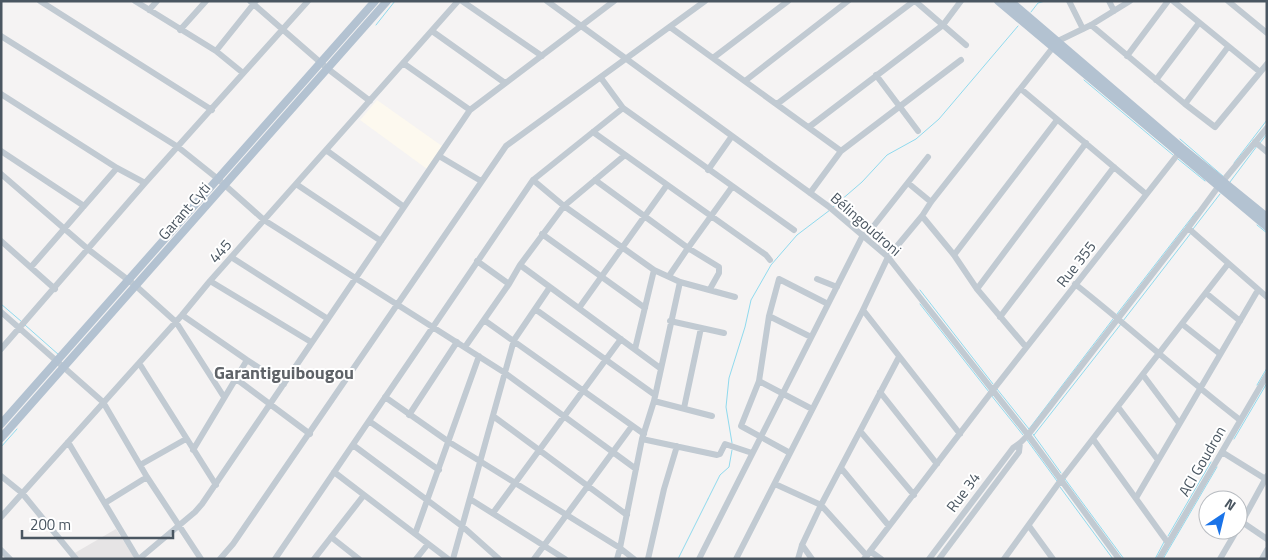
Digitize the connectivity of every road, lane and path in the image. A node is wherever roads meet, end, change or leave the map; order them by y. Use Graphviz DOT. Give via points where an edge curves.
graph roads {
  1 [pos="40,1"];
  2 [pos="135,1"];
  3 [pos="156,1"];
  4 [pos="206,1"];
  5 [pos="308,1"];
  6 [pos="375,1"];
  7 [pos="387,1"];
  8 [pos="458,1"];
  9 [pos="462,1"];
  10 [pos="547,1"];
  11 [pos="614,1"];
  12 [pos="705,1"];
  13 [pos="788,1"];
  14 [pos="848,1"];
  15 [pos="914,1"];
  16 [pos="961,1"];
  17 [pos="998,1"];
  18 [pos="1010,1"];
  19 [pos="1069,1"];
  20 [pos="1109,1"];
  21 [pos="1130,1"];
  22 [pos="1168,1"];
  23 [pos="1173,1"];
  24 [pos="1228,1"];
  25 [pos="253,2"];
  26 [pos="149,10"];
  27 [pos="1114,11"];
  28 [pos="1199,23"];
  29 [pos="943,25"];
  30 [pos="1091,25"];
  31 [pos="581,26"];
  32 [pos="670,27"];
  33 [pos="282,29"];
  34 [pos="1083,29"];
  35 [pos="180,30"];
  36 [pos="432,31"];
  37 [pos="1267,33"];
  38 [pos="1,36"];
  39 [pos="966,45"];
  40 [pos="1056,45"];
  41 [pos="1228,47"];
  42 [pos="216,51"];
  43 [pos="542,56"];
  44 [pos="1126,56"];
  45 [pos="713,58"];
  46 [pos="626,59"];
  47 [pos="961,60"];
  48 [pos="320,62"];
  49 [pos="403,63"];
  50 [pos="1267,64"];
  51 [pos="328,69"];
  52 [pos="1260,72"];
  53 [pos="243,73"];
  54 [pos="876,75"];
  55 [pos="601,78"];
  56 [pos="1156,80"];
  57 [pos="745,81"];
  58 [pos="505,83"];
  59 [pos="1020,89"];
  60 [pos="1,94"];
  61 [pos="370,101"];
  62 [pos="777,104"];
  63 [pos="1185,104"];
  64 [pos="900,107"];
  65 [pos="623,108"];
  66 [pos="212,110"];
  67 [pos="470,110"];
  68 [pos="1057,120"];
  69 [pos="809,127"];
  70 [pos="1267,128"];
  71 [pos="918,131"];
  72 [pos="593,132"];
  73 [pos="732,136"];
  74 [pos="1255,142"];
  75 [pos="1086,143"];
  76 [pos="178,147"];
  77 [pos="326,150"];
  78 [pos="1,151"];
  79 [pos="841,151"];
  80 [pos="1267,152"];
  81 [pos="1178,154"];
  82 [pos="625,155"];
  83 [pos="439,156"];
  84 [pos="928,157"];
  85 [pos="1114,167"];
  86 [pos="117,168"];
  87 [pos="708,170"];
  88 [pos="1,174"];
  89 [pos="218,179"];
  90 [pos="533,180"];
  91 [pos="595,180"];
  92 [pos="481,181"];
  93 [pos="908,183"];
  94 [pos="145,184"];
  95 [pos="296,184"];
  96 [pos="1221,184"];
  97 [pos="225,185"];
  98 [pos="667,185"];
  99 [pos="732,187"];
  100 [pos="810,193"];
  101 [pos="1146,194"];
  102 [pos="932,202"];
  103 [pos="84,206"];
  104 [pos="564,206"];
  105 [pos="404,207"];
  106 [pos="645,216"];
  107 [pos="710,216"];
  108 [pos="922,216"];
  109 [pos="1267,217"];
  110 [pos="264,220"];
  111 [pos="1267,227"];
  112 [pos="1188,228"];
  113 [pos="66,229"];
  114 [pos="794,230"];
  115 [pos="542,234"];
  116 [pos="864,236"];
  117 [pos="1,241"];
  118 [pos="381,241"];
  119 [pos="622,248"];
  120 [pos="688,248"];
  121 [pos="89,250"];
  122 [pos="954,255"];
  123 [pos="231,257"];
  124 [pos="888,257"];
  125 [pos="770,260"];
  126 [pos="477,261"];
  127 [pos="1228,264"];
  128 [pos="520,265"];
  129 [pos="31,267"];
  130 [pos="654,270"];
  131 [pos="669,276"];
  132 [pos="601,277"];
  133 [pos="356,278"];
  134 [pos="817,279"];
  135 [pos="128,280"];
  136 [pos="210,281"];
  137 [pos="680,282"];
  138 [pos="510,284"];
  139 [pos="1076,284"];
  140 [pos="136,286"];
  141 [pos="550,288"];
  142 [pos="837,288"];
  143 [pos="55,289"];
  144 [pos="710,289"];
  145 [pos="977,289"];
  146 [pos="1258,290"];
  147 [pos="1206,293"];
  148 [pos="735,296"];
  149 [pos="1267,297"];
  150 [pos="398,304"];
  151 [pos="828,304"];
  152 [pos="579,308"];
  153 [pos="645,308"];
  154 [pos="535,309"];
  155 [pos="863,310"];
  156 [pos="1,312"];
  157 [pos="182,315"];
  158 [pos="769,316"];
  159 [pos="1000,317"];
  160 [pos="1118,318"];
  161 [pos="328,319"];
  162 [pos="484,320"];
  163 [pos="670,321"];
  164 [pos="1240,321"];
  165 [pos="176,322"];
  166 [pos="1182,324"];
  167 [pos="433,327"];
  168 [pos="20,328"];
  169 [pos="701,328"];
  170 [pos="724,333"];
  171 [pos="811,337"];
  172 [pos="622,339"];
  173 [pos="514,340"];
  174 [pos="311,342"];
  175 [pos="457,342"];
  176 [pos="1026,347"];
  177 [pos="465,348"];
  178 [pos="1,349"];
  179 [pos="635,349"];
  180 [pos="1159,354"];
  181 [pos="1220,354"];
  182 [pos="479,356"];
  183 [pos="899,357"];
  184 [pos="247,360"];
  185 [pos="606,360"];
  186 [pos="56,361"];
  187 [pos="139,363"];
  188 [pos="64,367"];
  189 [pos="660,368"];
  190 [pos="505,373"];
  191 [pos="1143,375"];
  192 [pos="1267,375"];
  193 [pos="235,378"];
  194 [pos="759,381"];
  195 [pos="284,384"];
  196 [pos="1200,389"];
  197 [pos="993,390"];
  198 [pos="584,391"];
  199 [pos="880,392"];
  200 [pos="782,394"];
  201 [pos="224,397"];
  202 [pos="385,397"];
  203 [pos="654,398"];
  204 [pos="103,402"];
  205 [pos="270,405"];
  206 [pos="1118,407"];
  207 [pos="684,408"];
  208 [pos="812,409"];
  209 [pos="409,415"];
  210 [pos="493,416"];
  211 [pos="565,416"];
  212 [pos="712,416"];
  213 [pos="1240,420"];
  214 [pos="369,421"];
  215 [pos="1179,423"];
  216 [pos="1,424"];
  217 [pos="632,426"];
  218 [pos="860,431"];
  219 [pos="310,434"];
  220 [pos="960,434"];
  221 [pos="1028,435"];
  222 [pos="643,437"];
  223 [pos="761,437"];
  224 [pos="1,438"];
  225 [pos="186,439"];
  226 [pos="1093,439"];
  227 [pos="68,442"];
  228 [pos="449,442"];
  229 [pos="1020,443"];
  230 [pos="353,445"];
  231 [pos="677,446"];
  232 [pos="193,450"];
  233 [pos="540,450"];
  234 [pos="613,452"];
  235 [pos="1222,452"];
  236 [pos="752,453"];
  237 [pos="790,454"];
  238 [pos="1158,460"];
  239 [pos="479,461"];
  240 [pos="938,464"];
  241 [pos="140,465"];
  242 [pos="841,468"];
  243 [pos="636,469"];
  244 [pos="439,470"];
  245 [pos="334,472"];
  246 [pos="1,476"];
  247 [pos="147,477"];
  248 [pos="1266,478"];
  249 [pos="1061,480"];
  250 [pos="515,483"];
  251 [pos="774,484"];
  252 [pos="216,485"];
  253 [pos="588,486"];
  254 [pos="22,493"];
  255 [pos="914,494"];
  256 [pos="364,495"];
  257 [pos="1136,498"];
  258 [pos="470,499"];
  259 [pos="427,500"];
  260 [pos="105,503"];
  261 [pos="821,505"];
  262 [pos="1248,511"];
  263 [pos="493,514"];
  264 [pos="566,515"];
  265 [pos="627,515"];
  266 [pos="1,517"];
  267 [pos="179,526"];
  268 [pos="462,526"];
  269 [pos="889,526"];
  270 [pos="1029,526"];
  271 [pos="1248,526"];
  272 [pos="415,534"];
  273 [pos="331,537"];
  274 [pos="1267,539"];
  275 [pos="1231,540"];
  276 [pos="1168,543"];
  277 [pos="428,544"];
  278 [pos="544,545"];
  279 [pos="802,545"];
  280 [pos="620,548"];
  281 [pos="1,550"];
  282 [pos="1267,550"];
  283 [pos="867,555"];
  284 [pos="617,558"];
  285 [pos="1006,558"];
  286 [pos="10,559"];
  287 [pos="76,559"];
  288 [pos="138,559"];
  289 [pos="201,559"];
  290 [pos="220,559"];
  291 [pos="276,559"];
  292 [pos="314,559"];
  293 [pos="359,559"];
  294 [pos="416,559"];
  295 [pos="448,559"];
  296 [pos="453,559"];
  297 [pos="499,559"];
  298 [pos="534,559"];
  299 [pos="565,559"];
  300 [pos="634,559"];
  301 [pos="648,559"];
  302 [pos="699,559"];
  303 [pos="736,559"];
  304 [pos="798,559"];
  305 [pos="812,559"];
  306 [pos="881,559"];
  307 [pos="928,559"];
  308 [pos="939,559"];
  309 [pos="1053,559"];
  310 [pos="1119,559"];
  311 [pos="1159,559"];
  312 [pos="1220,559"];
  313 [pos="1262,559"];
  1 -- 66 [label="street"];
  2 -- 26 [label="street"];
  3 -- 26 [label="street"];
  4 -- 35 [label="street"];
  5 -- 33 [label="street"];
  6 -- 48 [label="main road, Garant Cyti"];
  7 -- 51 [label="main road, Garant Cyti"];
  8 -- 36 [label="street, 445"];
  9 -- 43 [label="street"];
  10 -- 31 [label="street, Bélingoudroni"];
  11 -- 31 [label="street"];
  12 -- 32 [label="street"];
  13 -- 45 [label="street"];
  14 -- 57 [label="street"];
  15 -- 29 [label="street"];
  15 -- 62 [label="street"];
  16 -- 29 [label="street"];
  17 -- 40 [label="main road"];
  18 -- 40 [label="main road"];
  19 -- 34 [label="street"];
  20 -- 27 [label="street"];
  21 -- 27 [label="street"];
  22 -- 44 [label="street"];
  23 -- 28 [label="street"];
  24 -- 37 [label="street"];
  25 -- 33 [label="street"];
  25 -- 42 [label="street"];
  26 -- 35 [label="street"];
  27 -- 30 [label="street"];
  28 -- 41 [label="street"];
  28 -- 56 [label="street"];
  29 -- 39 [label="street"];
  29 -- 54 [label="street"];
  30 -- 34 [label="street"];
  30 -- 44 [label="street"];
  31 -- 43 [label="street"];
  31 -- 46 [label="street, Bélingoudroni"];
  32 -- 45 [label="street"];
  32 -- 46 [label="street"];
  33 -- 48 [label="street"];
  33 -- 53 [label="street"];
  34 -- 40 [label="street"];
  35 -- 42 [label="street"];
  36 -- 49 [label="street, 445"];
  36 -- 58 [label="street"];
  38 -- 76 [label="street"];
  40 -- 59 [label="street"];
  40 -- 81 [label="main road"];
  40 -- 96 [label="main road"];
  41 -- 52 [label="street"];
  41 -- 63 [label="street"];
  42 -- 53 [label="street"];
  43 -- 58 [label="street"];
  44 -- 56 [label="street"];
  45 -- 57 [label="street"];
  46 -- 55 [label="street"];
  46 -- 73 [label="street, Bélingoudroni"];
  47 -- 64 [label="street"];
  48 -- 51 [label="street"];
  48 -- 89 [label="main road, Garant Cyti"];
  49 -- 61 [label="street, 445"];
  49 -- 67 [label="street"];
  50 -- 52 [label="street"];
  51 -- 61 [label="street"];
  51 -- 97 [label="main road, Garant Cyti"];
  52 -- 63 [label="street" via="1215,127"];
  53 -- 66 [label="street"];
  54 -- 64 [label="street"];
  54 -- 69 [label="street"];
  55 -- 65 [label="street"];
  55 -- 92 [label="street" via="506,146"];
  56 -- 63 [label="street"];
  57 -- 62 [label="street"];
  58 -- 67 [label="street"];
  59 -- 68 [label="street"];
  59 -- 102 [label="street"];
  60 -- 86 [label="street"];
  61 -- 77 [label="street, 445"];
  62 -- 69 [label="street"];
  64 -- 71 [label="street"];
  64 -- 79 [label="street"];
  65 -- 72 [label="street"];
  65 -- 87 [label="street"];
  66 -- 76 [label="street"];
  67 -- 83 [label="street"];
  68 -- 75 [label="street"];
  68 -- 122 [label="street"];
  69 -- 79 [label="street"];
  70 -- 74 [label="street, Rue 34"];
  72 -- 82 [label="street"];
  72 -- 90 [label="street"];
  73 -- 87 [label="street"];
  73 -- 100 [label="street, Bélingoudroni"];
  74 -- 80 [label="street"];
  74 -- 96 [label="street, Rue 34"];
  75 -- 85 [label="street"];
  75 -- 145 [label="street"];
  76 -- 89 [label="street"];
  76 -- 94 [label="street"];
  77 -- 95 [label="street, 445"];
  77 -- 105 [label="street"];
  78 -- 103 [label="street"];
  79 -- 100 [label="street"];
  81 -- 96 [label="main road"];
  81 -- 101 [label="street, Rue 355"];
  82 -- 91 [label="street"];
  82 -- 98 [label="street"];
  83 -- 92 [label="street"];
  83 -- 105 [label="street"];
  84 -- 93 [label="street"];
  85 -- 101 [label="street"];
  85 -- 159 [label="street"];
  86 -- 94 [label="street"];
  86 -- 103 [label="street"];
  87 -- 99 [label="street"];
  88 -- 113 [label="street"];
  89 -- 97 [label="street"];
  89 -- 135 [label="main road, Garant Cyti"];
  90 -- 104 [label="street"];
  90 -- 126 [label="street"];
  91 -- 104 [label="street"];
  91 -- 106 [label="street"];
  92 -- 150 [label="street"];
  93 -- 102 [label="street"];
  93 -- 116 [label="street"];
  94 -- 121 [label="street"];
  95 -- 110 [label="street, 445"];
  95 -- 118 [label="street"];
  96 -- 109 [label="main road"];
  96 -- 111 [label="main road"];
  96 -- 112 [label="street, Rue 34"];
  97 -- 110 [label="street"];
  97 -- 140 [label="main road, Garant Cyti"];
  98 -- 106 [label="street"];
  98 -- 107 [label="street"];
  99 -- 107 [label="street"];
  99 -- 114 [label="street"];
  100 -- 116 [label="street, Bélingoudroni"];
  101 -- 139 [label="street, Rue 355"];
  102 -- 108 [label="street"];
  103 -- 113 [label="street"];
  104 -- 115 [label="street"];
  104 -- 119 [label="street"];
  105 -- 118 [label="street"];
  106 -- 119 [label="street"];
  106 -- 120 [label="street"];
  107 -- 120 [label="street"];
  107 -- 125 [label="street"];
  108 -- 122 [label="street"];
  108 -- 124 [label="street"];
  110 -- 123 [label="street, 445"];
  110 -- 133 [label="street"];
  112 -- 127 [label="street"];
  112 -- 160 [label="street, Rue 34"];
  113 -- 121 [label="street"];
  113 -- 129 [label="street"];
  115 -- 128 [label="street"];
  115 -- 132 [label="street"];
  116 -- 124 [label="street, Bélingoudroni"];
  116 -- 142 [label="street"];
  117 -- 129 [label="street"];
  118 -- 133 [label="street"];
  119 -- 130 [label="street"];
  119 -- 132 [label="street"];
  120 -- 131 [label="street"];
  120 -- 144 [label="street" via="718,268"];
  121 -- 135 [label="street"];
  121 -- 143 [label="street"];
  122 -- 145 [label="street"];
  123 -- 136 [label="street, 445"];
  123 -- 161 [label="street"];
  124 -- 155 [label="street"];
  124 -- 197 [label="street, Bélingoudroni"];
  126 -- 138 [label="street"];
  126 -- 167 [label="street"];
  127 -- 146 [label="street"];
  127 -- 147 [label="street"];
  128 -- 138 [label="street"];
  128 -- 141 [label="street"];
  129 -- 143 [label="street"];
  130 -- 131 [label="street"];
  130 -- 153 [label="street"];
  131 -- 137 [label="street"];
  132 -- 152 [label="street"];
  132 -- 153 [label="street"];
  133 -- 150 [label="street"];
  133 -- 161 [label="street"];
  134 -- 142 [label="street"];
  135 -- 140 [label="street"];
  135 -- 186 [label="main road, Garant Cyti"];
  136 -- 157 [label="street, 445"];
  136 -- 174 [label="street"];
  137 -- 144 [label="street"];
  137 -- 163 [label="street"];
  138 -- 162 [label="street"];
  139 -- 160 [label="street"];
  139 -- 176 [label="street, Rue 355"];
  140 -- 165 [label="street"];
  140 -- 188 [label="main road, Garant Cyti"];
  141 -- 152 [label="street"];
  141 -- 154 [label="street"];
  142 -- 151 [label="street"];
  143 -- 168 [label="street"];
  144 -- 148 [label="street"];
  145 -- 159 [label="street"];
  146 -- 149 [label="street"];
  146 -- 164 [label="street"];
  147 -- 164 [label="street"];
  147 -- 166 [label="street"];
  150 -- 167 [label="street"];
  150 -- 219 [label="street"];
  151 -- 158 [label="street" via="779,279"];
  151 -- 171 [label="street"];
  152 -- 172 [label="street"];
  153 -- 179 [label="street"];
  154 -- 173 [label="street"];
  154 -- 185 [label="street"];
  155 -- 183 [label="street"];
  155 -- 208 [label="street"];
  156 -- 168 [label="street"];
  157 -- 165 [label="street, 445"];
  157 -- 184 [label="street"];
  158 -- 171 [label="street"];
  158 -- 194 [label="street"];
  159 -- 176 [label="street"];
  160 -- 180 [label="street"];
  160 -- 221 [label="street, Rue 34"];
  161 -- 174 [label="street"];
  162 -- 173 [label="street"];
  162 -- 177 [label="street"];
  163 -- 169 [label="street"];
  163 -- 189 [label="street"];
  164 -- 181 [label="street"];
  165 -- 187 [label="street, 445"];
  165 -- 201 [label="street"];
  166 -- 180 [label="street"];
  166 -- 181 [label="street"];
  167 -- 175 [label="street"];
  167 -- 202 [label="street"];
  168 -- 178 [label="street"];
  168 -- 186 [label="street"];
  169 -- 170 [label="street"];
  169 -- 207 [label="street"];
  171 -- 200 [label="street"];
  172 -- 179 [label="street"];
  172 -- 185 [label="street"];
  173 -- 190 [label="street"];
  173 -- 198 [label="street"];
  174 -- 195 [label="street"];
  175 -- 177 [label="street"];
  175 -- 209 [label="street"];
  176 -- 197 [label="street, Rue 355"];
  177 -- 182 [label="street"];
  179 -- 189 [label="street"];
  180 -- 191 [label="street"];
  180 -- 196 [label="street"];
  181 -- 196 [label="street"];
  182 -- 190 [label="street"];
  182 -- 228 [label="street"];
  183 -- 199 [label="street"];
  183 -- 220 [label="street"];
  184 -- 193 [label="street"];
  184 -- 195 [label="street"];
  185 -- 198 [label="street"];
  185 -- 203 [label="street"];
  186 -- 188 [label="street"];
  186 -- 216 [label="main road, Garant Cyti"];
  187 -- 204 [label="street, 445"];
  187 -- 225 [label="street"];
  188 -- 204 [label="street"];
  188 -- 224 [label="main road, Garant Cyti"];
  189 -- 203 [label="street"];
  190 -- 210 [label="street"];
  190 -- 211 [label="street"];
  191 -- 206 [label="street"];
  191 -- 215 [label="street"];
  192 -- 213 [label="street, ACI Goudron"];
  193 -- 201 [label="street"];
  193 -- 205 [label="street"];
  194 -- 200 [label="street"];
  194 -- 223 [label="street" via="741,426"];
  195 -- 205 [label="street"];
  196 -- 213 [label="street"];
  196 -- 215 [label="street"];
  197 -- 220 [label="street, Rue 355"];
  197 -- 221 [label="street, Bélingoudroni"];
  198 -- 211 [label="street"];
  198 -- 217 [label="street"];
  199 -- 218 [label="street"];
  199 -- 240 [label="street"];
  200 -- 208 [label="street"];
  200 -- 223 [label="street"];
  201 -- 232 [label="street"];
  202 -- 209 [label="street"];
  202 -- 214 [label="street"];
  203 -- 207 [label="street"];
  203 -- 222 [label="street"];
  204 -- 227 [label="street, 445"];
  204 -- 241 [label="street"];
  205 -- 219 [label="street"];
  205 -- 252 [label="street"];
  206 -- 226 [label="street"];
  206 -- 238 [label="street"];
  207 -- 212 [label="street"];
  208 -- 237 [label="street"];
  209 -- 228 [label="street"];
  210 -- 233 [label="street"];
  210 -- 239 [label="street"];
  211 -- 233 [label="street"];
  211 -- 234 [label="street"];
  213 -- 235 [label="street, ACI Goudron"];
  214 -- 230 [label="street"];
  214 -- 244 [label="street"];
  215 -- 238 [label="street"];
  217 -- 222 [label="street"];
  217 -- 234 [label="street"];
  218 -- 242 [label="street"];
  218 -- 255 [label="street"];
  219 -- 290 [label="street"];
  220 -- 240 [label="street, Rue 355"];
  221 -- 229 [label="street, Rue 34"];
  221 -- 249 [label="street, Bélingoudroni"];
  222 -- 231 [label="street"];
  222 -- 243 [label="street"];
  223 -- 236 [label="street"];
  223 -- 237 [label="street"];
  225 -- 232 [label="street"];
  225 -- 241 [label="street"];
  226 -- 249 [label="street"];
  226 -- 257 [label="street"];
  227 -- 254 [label="street, 445"];
  227 -- 260 [label="street"];
  228 -- 239 [label="street"];
  228 -- 244 [label="street"];
  229 -- 307 [label="street, Rue 34"];
  229 -- 308 [label="street, Rue 34" via="1019,452"];
  230 -- 245 [label="street"];
  230 -- 259 [label="street"];
  231 -- 236 [label="street" via="717,455 725,444"];
  231 -- 301 [label="street"];
  232 -- 252 [label="street"];
  233 -- 250 [label="street"];
  233 -- 253 [label="street"];
  234 -- 243 [label="street"];
  234 -- 253 [label="street"];
  235 -- 248 [label="street"];
  235 -- 276 [label="street, ACI Goudron"];
  236 -- 302 [label="street"];
  237 -- 251 [label="street"];
  238 -- 257 [label="street"];
  239 -- 250 [label="street"];
  239 -- 258 [label="street"];
  240 -- 255 [label="street, Rue 355"];
  241 -- 247 [label="street"];
  242 -- 261 [label="street"];
  242 -- 269 [label="street"];
  243 -- 265 [label="street"];
  244 -- 259 [label="street"];
  245 -- 256 [label="street"];
  245 -- 291 [label="street"];
  246 -- 254 [label="street"];
  247 -- 260 [label="street"];
  247 -- 267 [label="street"];
  248 -- 262 [label="street"];
  249 -- 270 [label="street"];
  249 -- 310 [label="street, Bélingoudroni"];
  250 -- 263 [label="street"];
  250 -- 264 [label="street"];
  251 -- 261 [label="street"];
  251 -- 303 [label="street"];
  252 -- 267 [label="street"];
  253 -- 264 [label="street"];
  253 -- 265 [label="street"];
  254 -- 266 [label="street, 445"];
  254 -- 287 [label="street"];
  255 -- 269 [label="street, Rue 355"];
  256 -- 272 [label="street"];
  256 -- 273 [label="street"];
  257 -- 276 [label="street"];
  258 -- 263 [label="street"];
  258 -- 268 [label="street"];
  259 -- 268 [label="street"];
  259 -- 272 [label="street"];
  260 -- 288 [label="street"];
  261 -- 279 [label="street"];
  261 -- 283 [label="street"];
  263 -- 278 [label="street"];
  264 -- 278 [label="street"];
  264 -- 280 [label="street"];
  265 -- 280 [label="street"];
  267 -- 288 [label="street"];
  267 -- 289 [label="street"];
  268 -- 296 [label="street"];
  268 -- 297 [label="street"];
  269 -- 283 [label="street, Rue 355"];
  270 -- 285 [label="street"];
  270 -- 309 [label="street"];
  271 -- 274 [label="street"];
  272 -- 277 [label="street"];
  273 -- 292 [label="street"];
  273 -- 293 [label="street"];
  275 -- 312 [label="street"];
  276 -- 311 [label="street, ACI Goudron"];
  277 -- 294 [label="street"];
  277 -- 295 [label="street"];
  278 -- 298 [label="street"];
  278 -- 299 [label="street"];
  279 -- 304 [label="street"];
  279 -- 305 [label="street"];
  280 -- 284 [label="street"];
  280 -- 300 [label="street"];
  281 -- 286 [label="street"];
  282 -- 313 [label="street"];
  283 -- 306 [label="street"];
}
